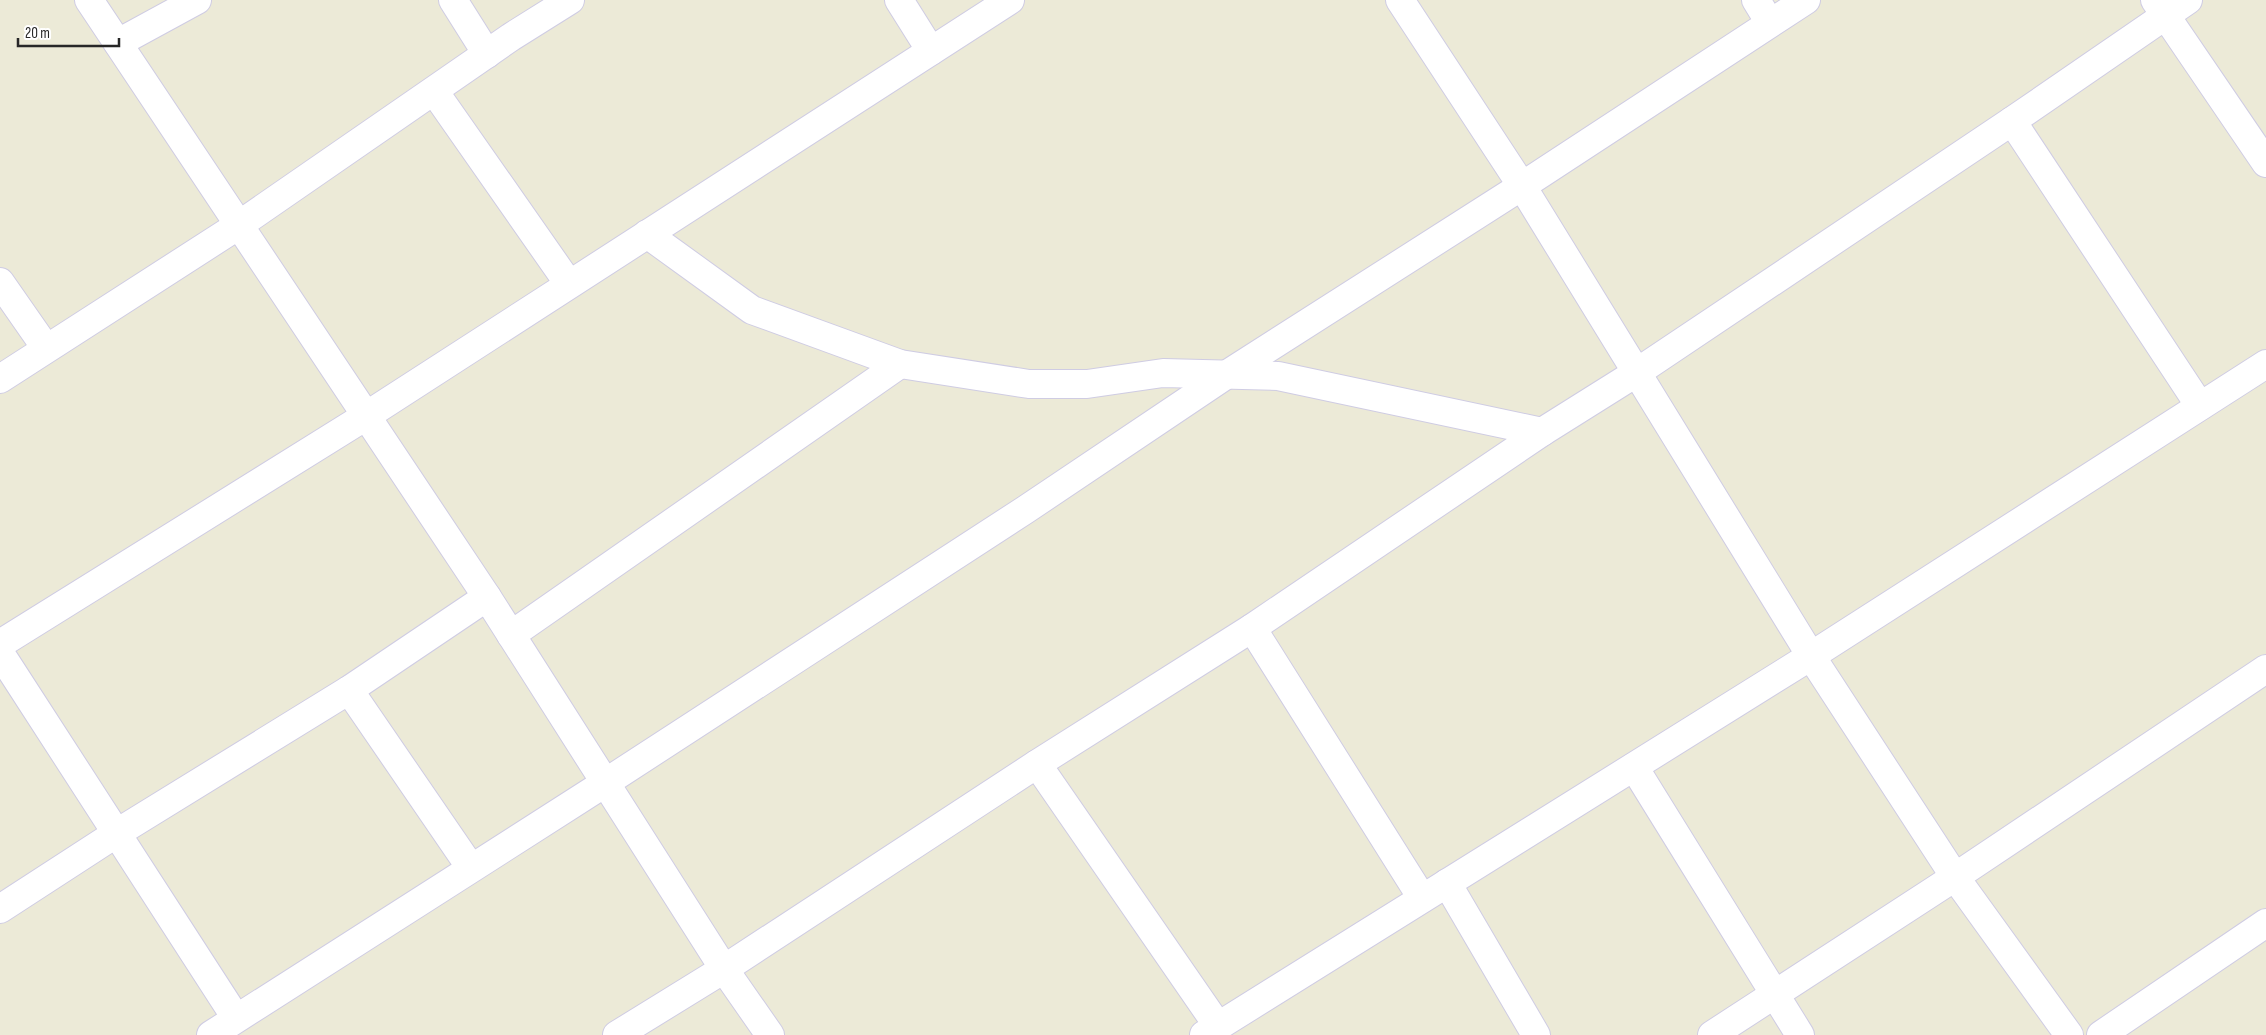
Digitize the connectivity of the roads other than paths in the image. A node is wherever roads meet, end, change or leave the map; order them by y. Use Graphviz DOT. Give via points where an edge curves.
graph roads {
  1 [pos="89,0"];
  2 [pos="197,0"];
  3 [pos="453,0"];
  4 [pos="570,0"];
  5 [pos="899,0"];
  6 [pos="1010,0"];
  7 [pos="1756,0"];
  8 [pos="1806,0"];
  9 [pos="2188,0"];
  10 [pos="1412,4"];
  11 [pos="2160,8"];
  12 [pos="1770,23"];
  13 [pos="118,44"];
  14 [pos="931,51"];
  15 [pos="487,54"];
  16 [pos="434,91"];
  17 [pos="2012,121"];
  18 [pos="2266,163"];
  19 [pos="1522,186"];
  20 [pos="239,225"];
  21 [pos="647,234"];
  22 [pos="0,282"];
  23 [pos="569,284"];
  24 [pos="46,348"];
  25 [pos="900,364"];
  26 [pos="2266,364"];
  27 [pos="1636,374"];
  28 [pos="1226,375"];
  29 [pos="0,379"];
  30 [pos="2200,406"];
  31 [pos="366,416"];
  32 [pos="1542,432"];
  33 [pos="487,597"];
  34 [pos="1252,628"];
  35 [pos="511,635"];
  36 [pos="0,644"];
  37 [pos="0,653"];
  38 [pos="1811,656"];
  39 [pos="2266,669"];
  40 [pos="349,690"];
  41 [pos="1037,764"];
  42 [pos="1634,767"];
  43 [pos="605,783"];
  44 [pos="117,833"];
  45 [pos="471,868"];
  46 [pos="1954,877"];
  47 [pos="1446,883"];
  48 [pos="1422,898"];
  49 [pos="0,909"];
  50 [pos="2266,923"];
  51 [pos="724,968"];
  52 [pos="1774,994"];
  53 [pos="236,1018"];
  54 [pos="1211,1031"];
  55 [pos="211,1035"];
  56 [pos="617,1035"];
  57 [pos="770,1035"];
  58 [pos="1536,1035"];
  59 [pos="1712,1035"];
  60 [pos="1800,1035"];
  61 [pos="2069,1035"];
  62 [pos="2101,1035"];
  1 -- 13 [label="street"];
  2 -- 13 [label="street"];
  3 -- 15 [label="street"];
  4 -- 15 [label="street"];
  5 -- 14 [label="street"];
  6 -- 14 [label="street"];
  7 -- 12 [label="street"];
  8 -- 12 [label="street"];
  9 -- 11 [label="street"];
  10 -- 19 [label="street"];
  11 -- 17 [label="street"];
  11 -- 18 [label="street"];
  12 -- 19 [label="street"];
  13 -- 20 [label="street"];
  14 -- 21 [label="street"];
  15 -- 16 [label="street"];
  16 -- 20 [label="street"];
  16 -- 23 [label="street"];
  17 -- 27 [label="street"];
  17 -- 30 [label="street"];
  19 -- 27 [label="street"];
  19 -- 28 [label="street"];
  20 -- 24 [label="street"];
  20 -- 31 [label="street"];
  21 -- 23 [label="street"];
  21 -- 25 [label="street" via="752,310"];
  22 -- 24 [label="street"];
  23 -- 31 [label="street"];
  24 -- 29 [label="street"];
  25 -- 28 [label="street" via="1029,384 1087,384 1164,373"];
  25 -- 35 [label="street"];
  26 -- 30 [label="street"];
  27 -- 32 [label="street"];
  27 -- 38 [label="street"];
  28 -- 32 [label="street" via="1278,376"];
  28 -- 43 [label="street" via="1026,510"];
  30 -- 38 [label="street"];
  31 -- 33 [label="street"];
  31 -- 36 [label="street"];
  32 -- 34 [label="street"];
  33 -- 35 [label="street"];
  33 -- 40 [label="street"];
  34 -- 41 [label="street"];
  34 -- 48 [label="street"];
  35 -- 43 [label="street"];
  37 -- 44 [label="street"];
  38 -- 42 [label="street"];
  38 -- 46 [label="street"];
  39 -- 46 [label="street"];
  40 -- 44 [label="street"];
  40 -- 45 [label="street"];
  41 -- 51 [label="street"];
  41 -- 54 [label="street"];
  42 -- 47 [label="street"];
  42 -- 52 [label="street"];
  43 -- 45 [label="street"];
  43 -- 51 [label="street"];
  44 -- 49 [label="street"];
  44 -- 53 [label="street"];
  45 -- 53 [label="street"];
  46 -- 52 [label="street"];
  46 -- 61 [label="street"];
  47 -- 48 [label="street"];
  47 -- 58 [label="street"];
  48 -- 54 [label="street"];
  50 -- 62 [label="street"];
  51 -- 56 [label="street"];
  51 -- 57 [label="street"];
  52 -- 59 [label="street"];
  52 -- 60 [label="street"];
  53 -- 55 [label="street"];
}
